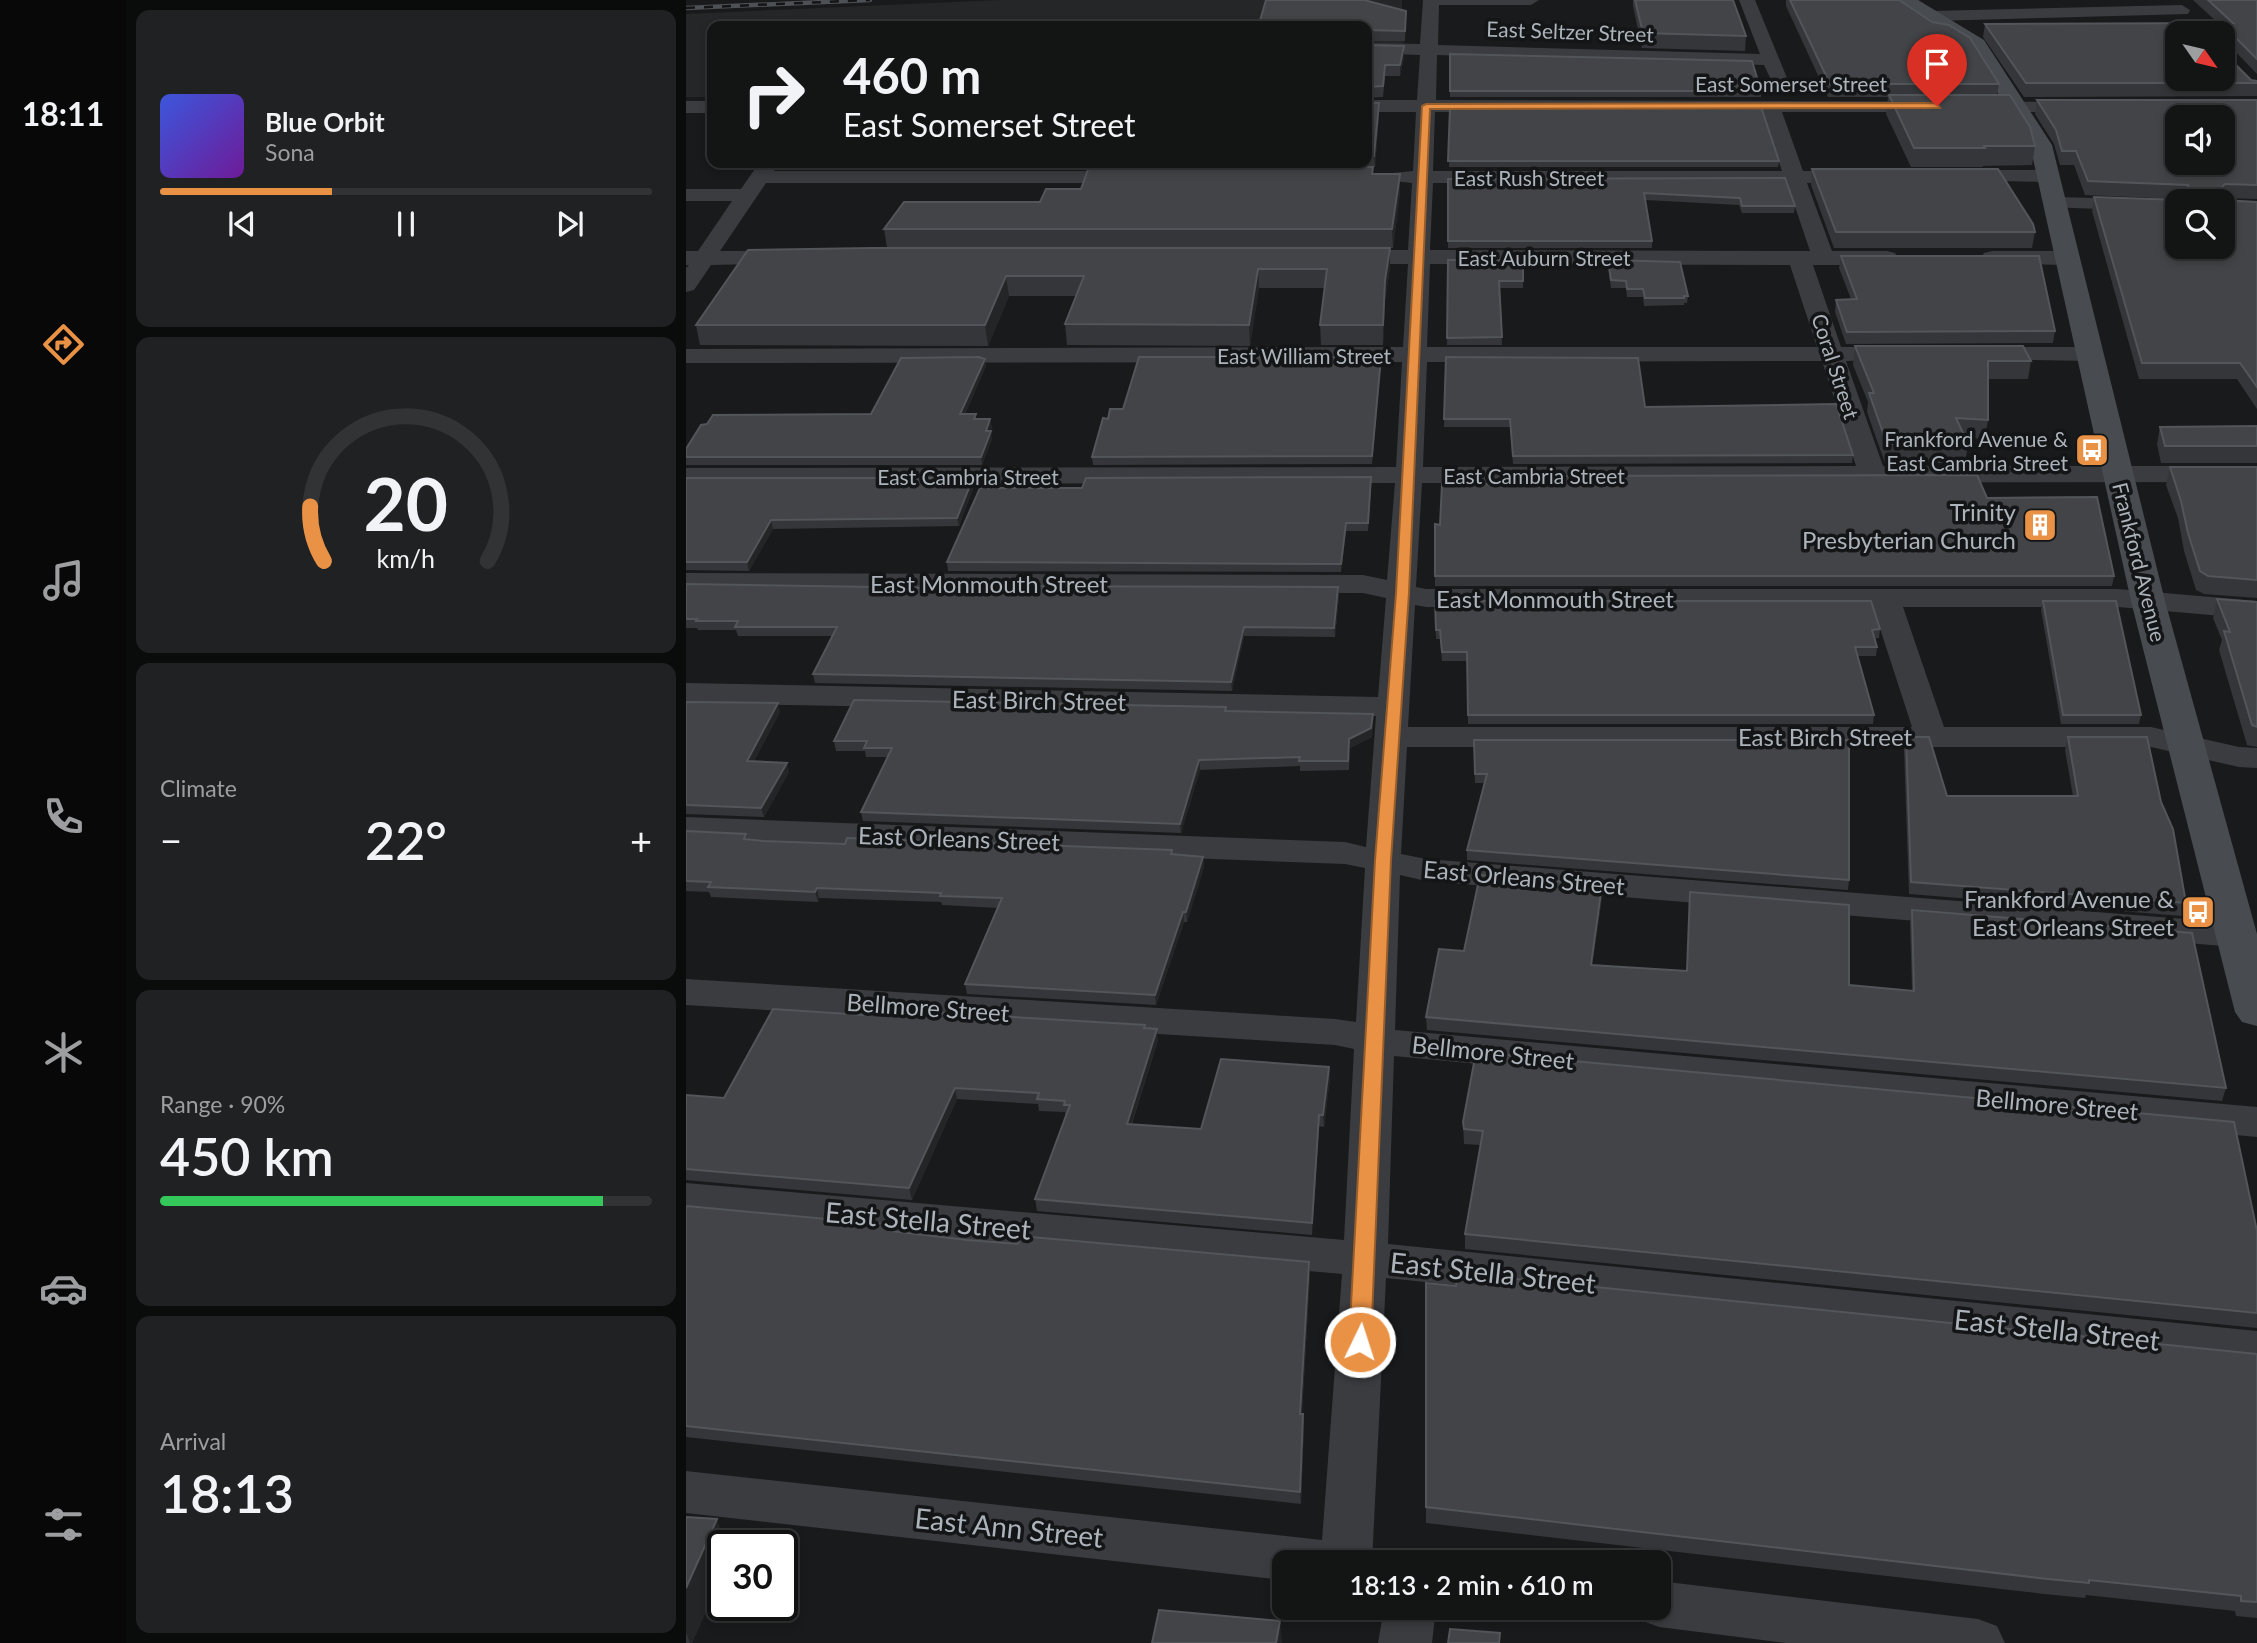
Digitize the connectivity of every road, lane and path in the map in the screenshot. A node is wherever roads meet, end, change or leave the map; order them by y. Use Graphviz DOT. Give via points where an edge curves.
graph roads {
  1 [pos="1531,0"];
  2 [pos="1747,0"];
  3 [pos="1905,0"];
  4 [pos="1431,1"];
  5 [pos="2177,5"];
  6 [pos="1932,16"];
  7 [pos="2192,21"];
  8 [pos="1372,48"];
  9 [pos="1427,50"];
  10 [pos="1771,60"];
  11 [pos="1372,106"];
  12 [pos="1426,106"];
  13 [pos="1780,106"];
  14 [pos="2018,106"];
  15 [pos="2107,106"];
  16 [pos="686,107"];
  17 [pos="707,107"];
  18 [pos="764,170"];
  19 [pos="1931,176"];
  20 [pos="1159,177"];
  21 [pos="1380,177"];
  22 [pos="1421,177"];
  23 [pos="1796,177"];
  24 [pos="1877,177"];
  25 [pos="2051,189"];
  26 [pos="686,195"];
  27 [pos="745,195"];
  28 [pos="2165,204"];
  29 [pos="1323,257"];
  30 [pos="1419,257"];
  31 [pos="1799,257"];
  32 [pos="1823,257"];
  33 [pos="695,258"];
  34 [pos="814,258"];
  35 [pos="1906,258"];
  36 [pos="1975,258"];
  37 [pos="2065,258"];
  38 [pos="686,285"];
  39 [pos="1928,354"];
  40 [pos="1955,354"];
  41 [pos="2091,354"];
  42 [pos="1415,355"];
  43 [pos="1832,355"];
  44 [pos="686,356"];
  45 [pos="1872,474"];
  46 [pos="2118,474"];
  47 [pos="2257,474"];
  48 [pos="1409,475"];
  49 [pos="686,476"];
  50 [pos="686,583"];
  51 [pos="1402,593"];
  52 [pos="1885,599"];
  53 [pos="2148,601"];
  54 [pos="2257,610"];
  55 [pos="686,693"];
  56 [pos="1392,722"];
  57 [pos="1931,736"];
  58 [pos="2188,744"];
  59 [pos="2257,758"];
  60 [pos="686,828"];
  61 [pos="1383,860"];
  62 [pos="2236,935"];
  63 [pos="686,992"];
  64 [pos="2256,1003"];
  65 [pos="1376,1038"];
  66 [pos="2257,1122"];
  67 [pos="686,1199"];
  68 [pos="1365,1259"];
  69 [pos="2257,1349"];
  70 [pos="686,1492"];
  71 [pos="1347,1550"];
  72 [pos="1272,1556"];
  73 [pos="1671,1605"];
  74 [pos="1408,1620"];
  75 [pos="1405,1643"];
  76 [pos="1978,1643"];
  1 -- 4 [label="street"];
  2 -- 10 [label="street"];
  3 -- 6 [label="main road, Frankford Avenue"];
  4 -- 9 [label="street"];
  5 -- 6 [label="street"];
  5 -- 7 [label="street"];
  6 -- 14 [label="main road, Frankford Avenue" via="1977,44"];
  8 -- 9 [label="street, East Seltzer Street"];
  9 -- 10 [label="street, East Seltzer Street"];
  9 -- 12 [label="street"];
  10 -- 13 [label="street"];
  11 -- 12 [label="street, East Somerset Street"];
  12 -- 13 [label="street, East Somerset Street"];
  12 -- 22 [label="street"];
  13 -- 14 [label="street, East Somerset Street"];
  13 -- 23 [label="street"];
  14 -- 15 [label="street, East Somerset Street"];
  14 -- 25 [label="main road, Frankford Avenue" via="2038,138"];
  16 -- 17 [label="street"];
  18 -- 20 [label="street"];
  18 -- 27 [label="street"];
  19 -- 25 [label="street"];
  21 -- 22 [label="street, East Rush Street"];
  22 -- 23 [label="street, East Rush Street"];
  22 -- 30 [label="street"];
  23 -- 24 [label="street, East Rush Street"];
  23 -- 32 [label="street"];
  25 -- 28 [label="street"];
  25 -- 37 [label="main road, Frankford Avenue"];
  26 -- 27 [label="street"];
  27 -- 33 [label="street"];
  29 -- 30 [label="street, East Auburn Street"];
  30 -- 31 [label="street, East Auburn Street"];
  30 -- 42 [label="street"];
  31 -- 32 [label="street, East Auburn Street"];
  31 -- 43 [label="street, Coral Street"];
  32 -- 35 [label="street, East Auburn Street"];
  33 -- 34 [label="street"];
  33 -- 38 [label="street"];
  36 -- 37 [label="street"];
  37 -- 41 [label="main road, Frankford Avenue"];
  39 -- 43 [label="street, East William Street"];
  40 -- 41 [label="street"];
  41 -- 46 [label="main road, Frankford Avenue"];
  42 -- 43 [label="street, East William Street"];
  42 -- 44 [label="street, East William Street"];
  42 -- 48 [label="street"];
  43 -- 45 [label="street, Coral Street"];
  45 -- 46 [label="street, East Cambria Street"];
  45 -- 48 [label="street, East Cambria Street"];
  46 -- 47 [label="street, East Cambria Street"];
  46 -- 53 [label="main road, Frankford Avenue"];
  48 -- 49 [label="street, East Cambria Street"];
  48 -- 51 [label="street"];
  50 -- 51 [label="street, East Monmouth Street" via="1363,584"];
  51 -- 52 [label="street, East Monmouth Street" via="1426,598"];
  51 -- 56 [label="street"];
  52 -- 53 [label="street, East Monmouth Street"];
  52 -- 57 [label="street"];
  53 -- 54 [label="street, East Monmouth Street"];
  53 -- 58 [label="main road, Frankford Avenue"];
  55 -- 56 [label="street, East Birch Street"];
  56 -- 57 [label="street, East Birch Street"];
  56 -- 61 [label="street"];
  57 -- 58 [label="street, East Birch Street" via="2151,737"];
  58 -- 59 [label="street, East Birch Street"];
  58 -- 62 [label="main road, Frankford Avenue"];
  60 -- 61 [label="street, East Orleans Street" via="1345,853"];
  61 -- 62 [label="street, East Orleans Street" via="1426,870"];
  61 -- 65 [label="street"];
  62 -- 64 [label="main road, Frankford Avenue"];
  63 -- 65 [label="street, Bellmore Street"];
  65 -- 66 [label="street, Bellmore Street" via="1412,1046"];
  65 -- 68 [label="street"];
  67 -- 68 [label="street, East Stella Street"];
  68 -- 69 [label="street, East Stella Street"];
  68 -- 71 [label="street"];
  70 -- 72 [label="street, East Ann Street"];
  73 -- 76 [label="street"];
  74 -- 75 [label="street"];
}
